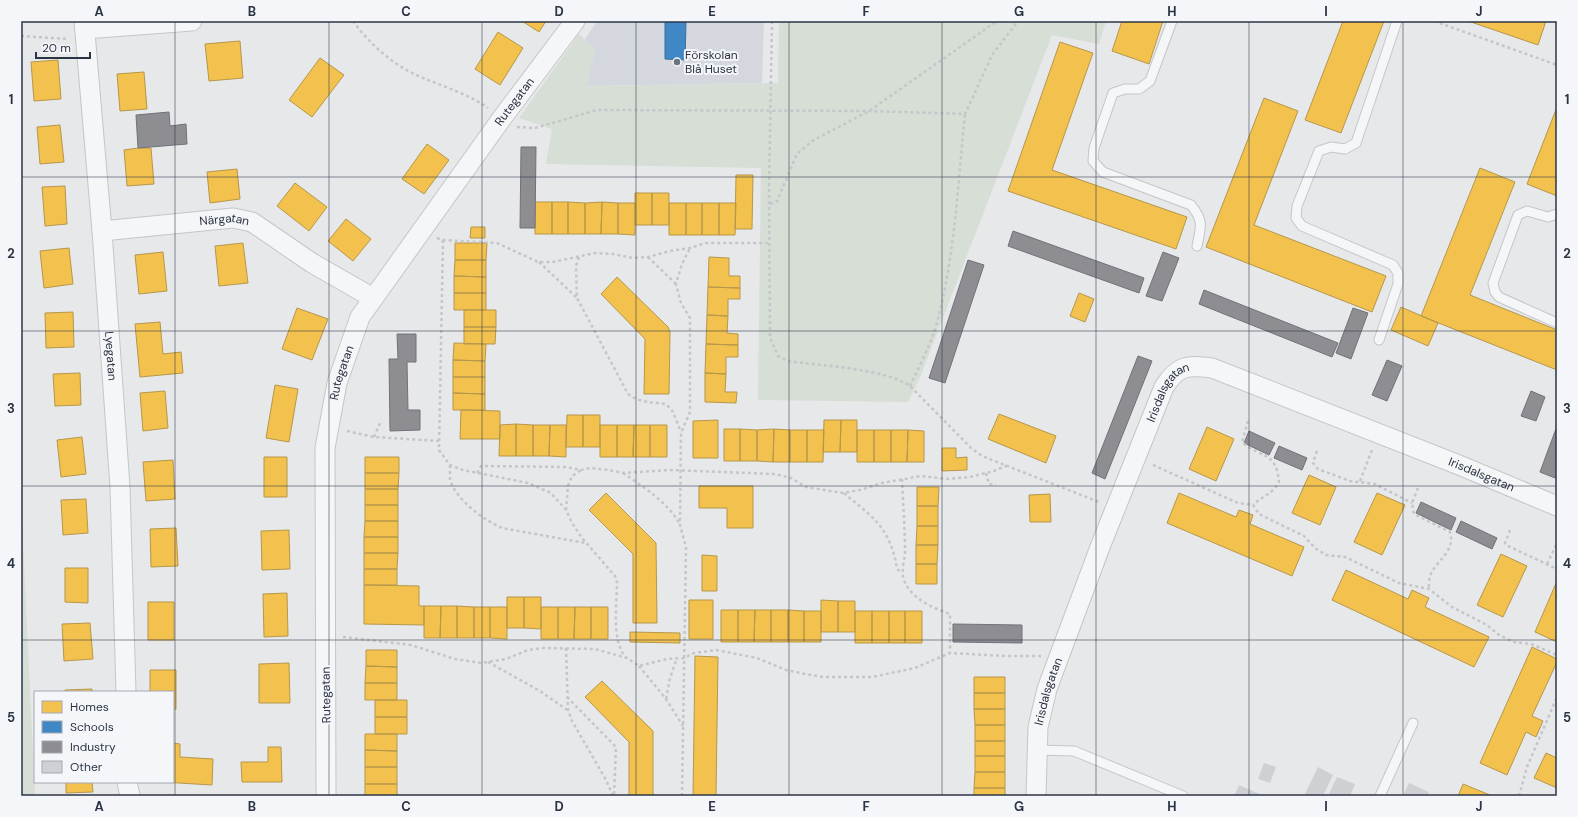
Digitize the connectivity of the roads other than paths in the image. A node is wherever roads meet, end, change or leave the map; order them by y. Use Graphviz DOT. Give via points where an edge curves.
graph roads {
  1 [pos="192,21"];
  2 [pos="575,21"];
  3 [pos="1172,21"];
  4 [pos="1397,21"];
  5 [pos="85,29"];
  6 [pos="1557,214"];
  7 [pos="102,231"];
  8 [pos="1197,246"];
  9 [pos="373,298"];
  10 [pos="1557,322"];
  11 [pos="1379,340"];
  12 [pos="1557,506"];
  13 [pos="126,691"];
  14 [pos="1413,723"];
  15 [pos="1036,750"];
  16 [pos="127,783"];
  17 [pos="130,796"];
  18 [pos="326,796"];
  19 [pos="1036,796"];
  20 [pos="1183,796"];
  21 [pos="1380,796"];
  1 -- 5 [label="street"];
  2 -- 9 [label="street, Rutegatan"];
  3 -- 8 [label="lane" via="1150,81 1139,89 1125,89 1112,93 1094,148 1093,161 1103,172 1191,205 1200,215"];
  4 -- 11 [label="lane" via="1356,143 1345,149 1331,147 1319,151 1297,206 1296,218 1302,226 1359,249 1393,265 1396,269 1398,284"];
  5 -- 7 [label="street, Lyegatan"];
  6 -- 10 [label="lane" via="1548,217 1527,211 1518,215 1493,283 1499,297"];
  7 -- 9 [label="street, Närgatan" via="233,218 252,222 312,263"];
  7 -- 13 [label="street, Lyegatan" via="120,487"];
  9 -- 18 [label="street, Rutegatan" via="360,317 350,341 337,383 325,448"];
  12 -- 15 [label="street, Irisdalsgatan" via="1212,368 1180,368 1164,387 1059,655 1047,689 1038,727"];
  14 -- 21 [label="lane"];
  15 -- 19 [label="street, Irisdalsgatan"];
  15 -- 20 [label="lane" via="1074,751"];
  16 -- 17 [label="street"];
}
